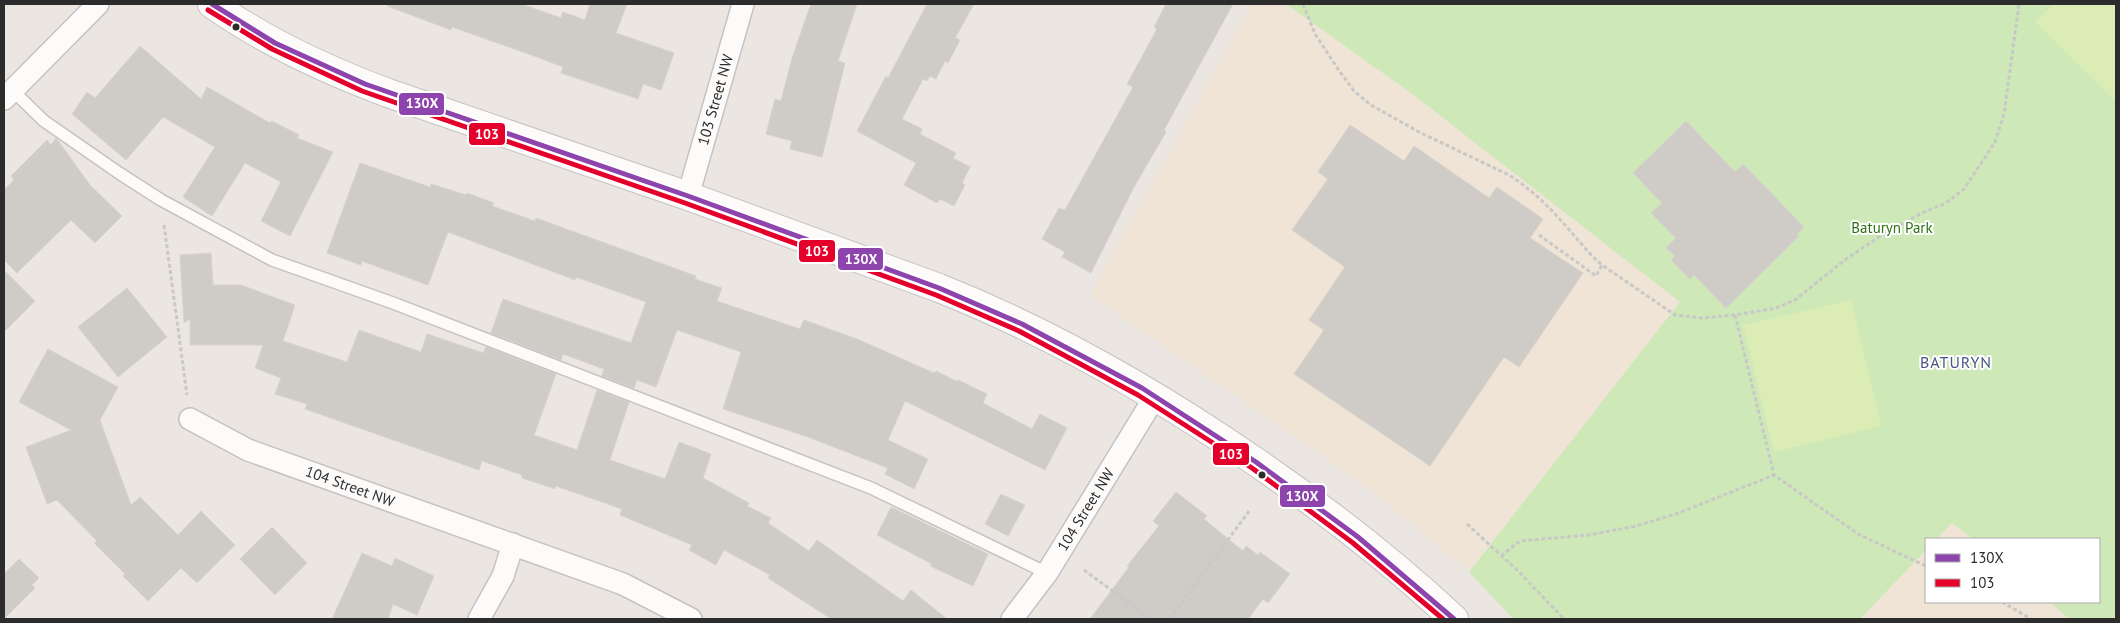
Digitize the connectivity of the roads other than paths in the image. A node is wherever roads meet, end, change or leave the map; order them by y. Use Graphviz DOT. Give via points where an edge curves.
graph roads {
  1 [pos="98,4"];
  2 [pos="212,4"];
  3 [pos="737,5"];
  4 [pos="8,95"];
  5 [pos="688,196"];
  6 [pos="1156,395"];
  7 [pos="190,419"];
  8 [pos="513,544"];
  9 [pos="1046,573"];
  10 [pos="479,619"];
  11 [pos="691,619"];
  12 [pos="1012,619"];
  13 [pos="1454,619"];
  1 -- 4 [label="street"];
  2 -- 5 [label="street" via="273,42 343,76"];
  3 -- 5 [label="street, 103 Street NW"];
  4 -- 9 [label="lane" via="161,200 272,260 393,303 871,488"];
  5 -- 6 [label="street" via="975,302"];
  6 -- 9 [label="street, 104 Street NW"];
  6 -- 13 [label="street" via="1305,496 1418,586"];
  7 -- 8 [label="street, 104 Street NW" via="248,450"];
  8 -- 10 [label="street" via="503,576"];
  8 -- 11 [label="street, 104 Street NW" via="623,584"];
  9 -- 12 [label="street, 104 Street NW"];
}
